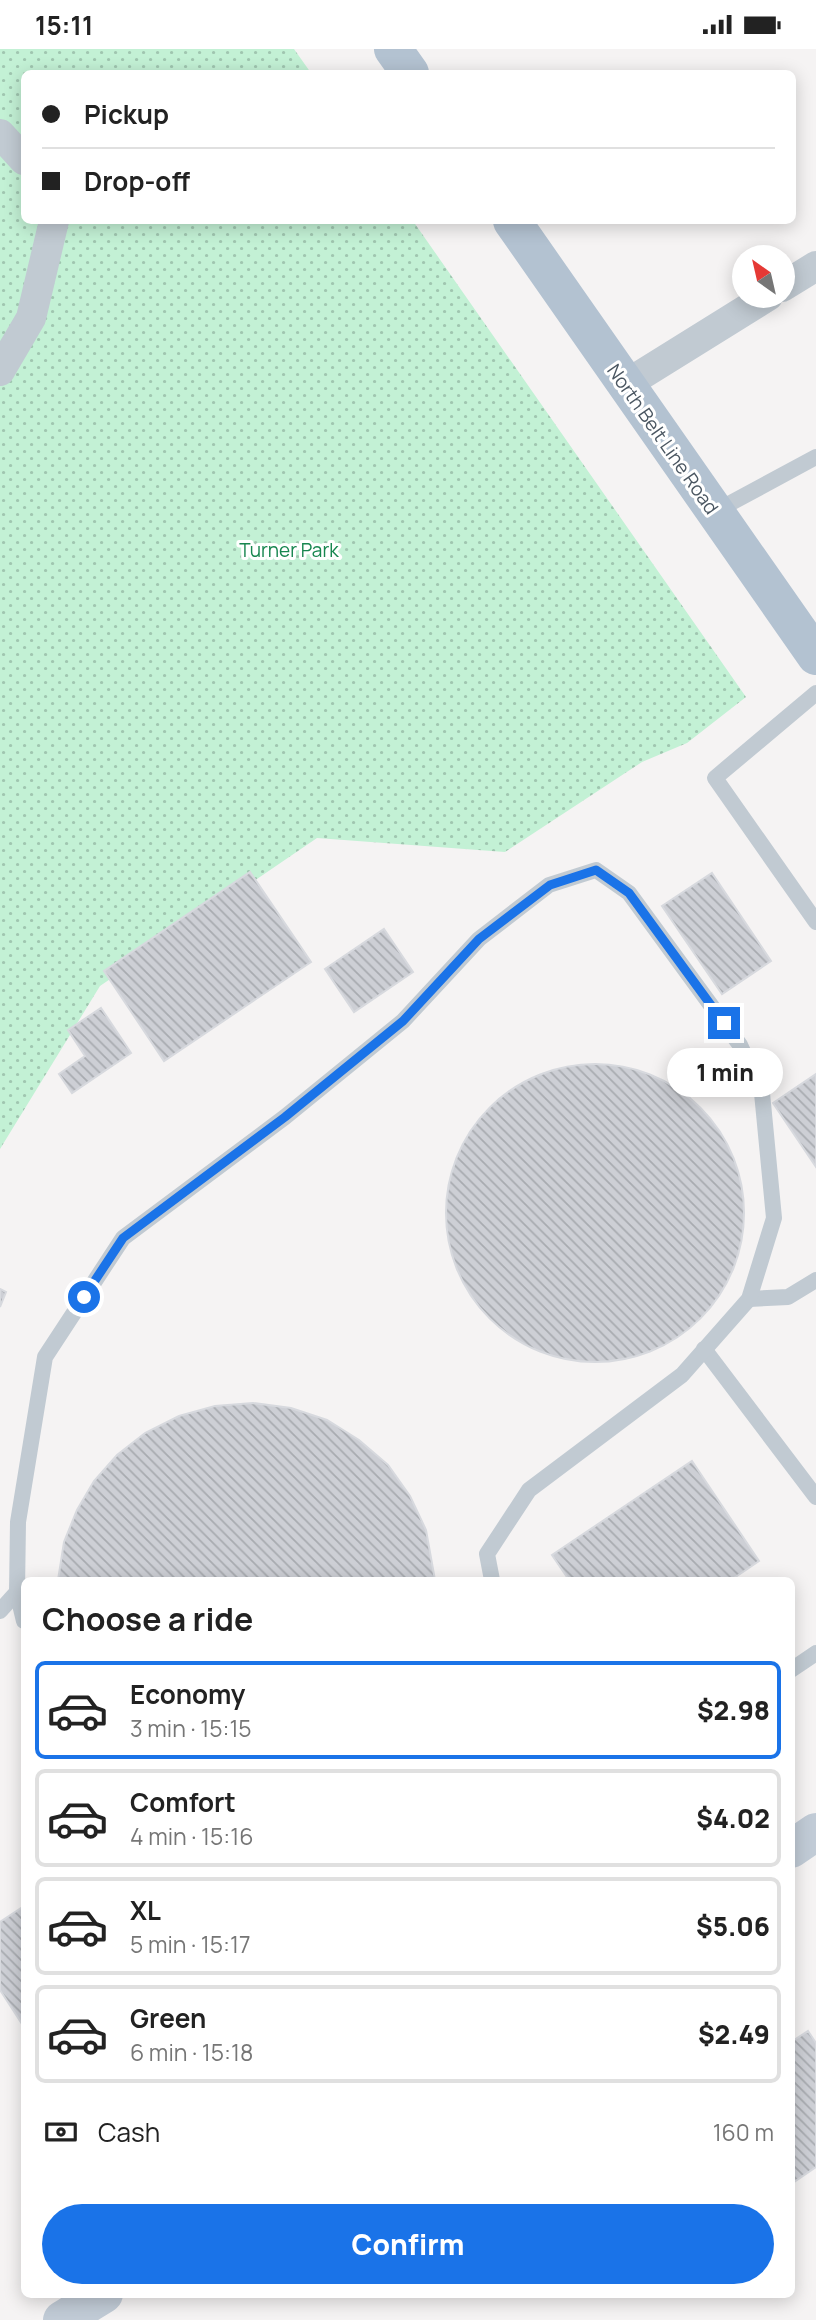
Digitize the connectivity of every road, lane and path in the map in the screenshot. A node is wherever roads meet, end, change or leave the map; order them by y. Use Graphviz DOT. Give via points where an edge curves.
graph roads {
  1 [pos="0,134"];
  2 [pos="21,157"];
  3 [pos="53,224"];
  4 [pos="514,224"];
  5 [pos="816,266"];
  6 [pos="795,279"];
  7 [pos="748,308"];
  8 [pos="0,371"];
  9 [pos="625,384"];
  10 [pos="816,457"];
  11 [pos="714,512"];
  12 [pos="816,656"];
  13 [pos="816,693"];
  14 [pos="816,922"];
  15 [pos="816,1280"];
  16 [pos="749,1299"];
  17 [pos="704,1349"];
  18 [pos="816,1497"];
  19 [pos="491,1577"];
  20 [pos="17,1592"];
  21 [pos="21,1609"];
  22 [pos="0,1611"];
  23 [pos="816,1653"];
  24 [pos="795,1667"];
  25 [pos="816,1832"];
  26 [pos="795,1846"];
  27 [pos="98,2298"];
  28 [pos="62,2320"];
  1 -- 2 [label="street"];
  3 -- 8 [label="street" via="31,318"];
  4 -- 9 [label="main road, North Belt Line Road"];
  5 -- 6 [label="street"];
  7 -- 9 [label="street"];
  9 -- 11 [label="main road, North Belt Line Road"];
  10 -- 11 [label="lane"];
  11 -- 12 [label="main road, North Belt Line Road"];
  13 -- 14 [label="lane" via="715,778"];
  15 -- 16 [label="lane" via="788,1297"];
  16 -- 17 [label="lane"];
  16 -- 20 [label="lane" via="774,1218 762,1093 740,1045 629,893 596,870 550,885 479,939 403,1021 285,1117 123,1238 45,1357 18,1522"];
  17 -- 18 [label="lane"];
  17 -- 19 [label="lane" via="682,1375 529,1490 487,1555"];
  20 -- 21 [label="lane"];
  20 -- 22 [label="lane"];
  23 -- 24 [label="lane"];
  25 -- 26 [label="street"];
  27 -- 28 [label="street"];
}
